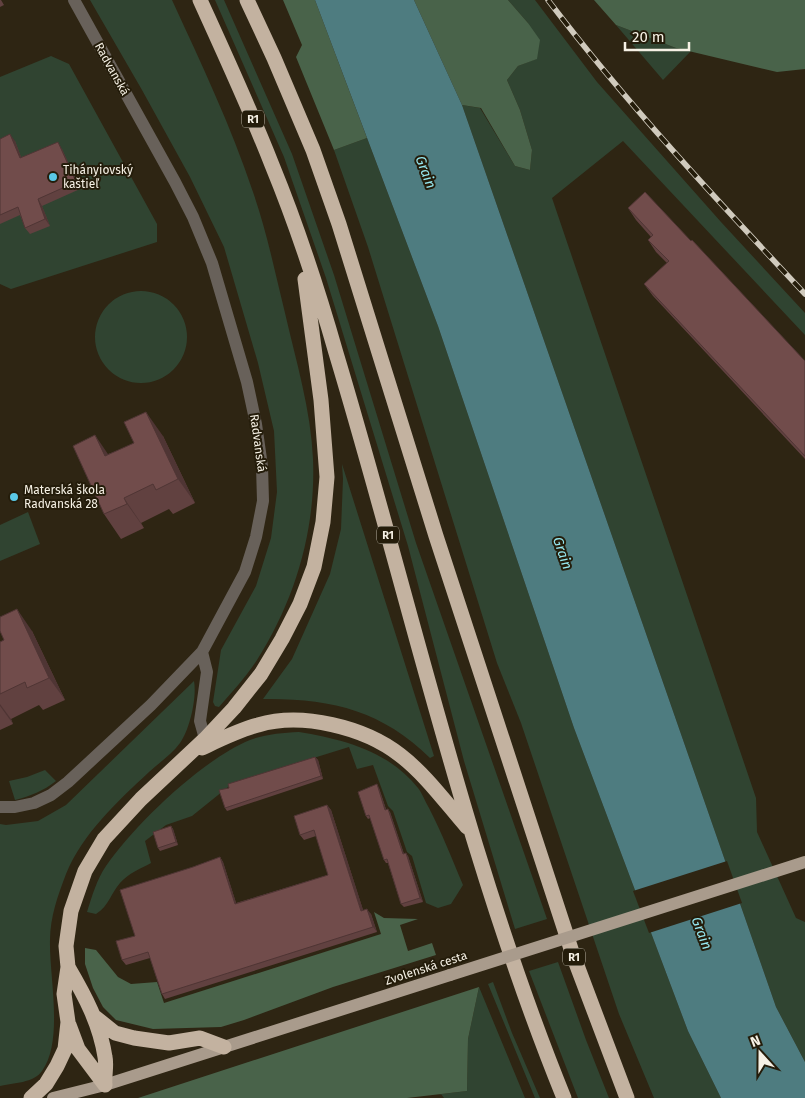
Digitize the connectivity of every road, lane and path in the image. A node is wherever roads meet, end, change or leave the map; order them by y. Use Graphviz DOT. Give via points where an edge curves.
graph roads {
  1 [pos="74,0"];
  2 [pos="200,0"];
  3 [pos="248,0"];
  4 [pos="300,241"];
  5 [pos="202,652"];
  6 [pos="206,739"];
  7 [pos="193,752"];
  8 [pos="0,807"];
  9 [pos="470,830"];
  10 [pos="805,862"];
  11 [pos="68,967"];
  12 [pos="95,1017"];
  13 [pos="68,1022"];
  14 [pos="224,1047"];
  15 [pos="105,1084"];
  16 [pos="31,1098"];
  17 [pos="53,1098"];
  18 [pos="564,1098"];
  19 [pos="627,1098"];
  1 -- 5 [label="street, Radvanská" via="193,217 212,263 248,382 262,466 263,501 245,572"];
  2 -- 4 [label="highway, R1" via="273,167"];
  3 -- 19 [label="highway, R1" via="313,150 339,224 436,536 573,955"];
  4 -- 6 [label="highway" via="321,400 327,477 318,549 304,594 282,639 255,681"];
  4 -- 9 [label="highway, R1" via="336,350"];
  5 -- 6 [label="street" via="207,672 200,721"];
  5 -- 8 [label="street, Radvanská" via="151,705 68,782 34,803"];
  6 -- 7 [label="highway"];
  7 -- 9 [label="highway" via="238,731 283,720 327,723 346,728 399,754"];
  7 -- 11 [label="highway" via="140,799 104,839 85,871 71,911 66,946"];
  9 -- 18 [label="highway, R1" via="517,977"];
  10 -- 14 [label="main road, Zvolenská cesta, bridge"];
  11 -- 12 [label="highway"];
  11 -- 13 [label="highway" via="64,994"];
  12 -- 14 [label="highway" via="115,1033 134,1038 169,1043 200,1038"];
  12 -- 15 [label="highway" via="106,1060"];
  13 -- 15 [label="highway" via="78,1049"];
  13 -- 16 [label="highway" via="65,1049 57,1066 46,1084"];
  14 -- 15 [label="main road, Zvolenská cesta"];
  15 -- 17 [label="main road, Zvolenská cesta"];
}
